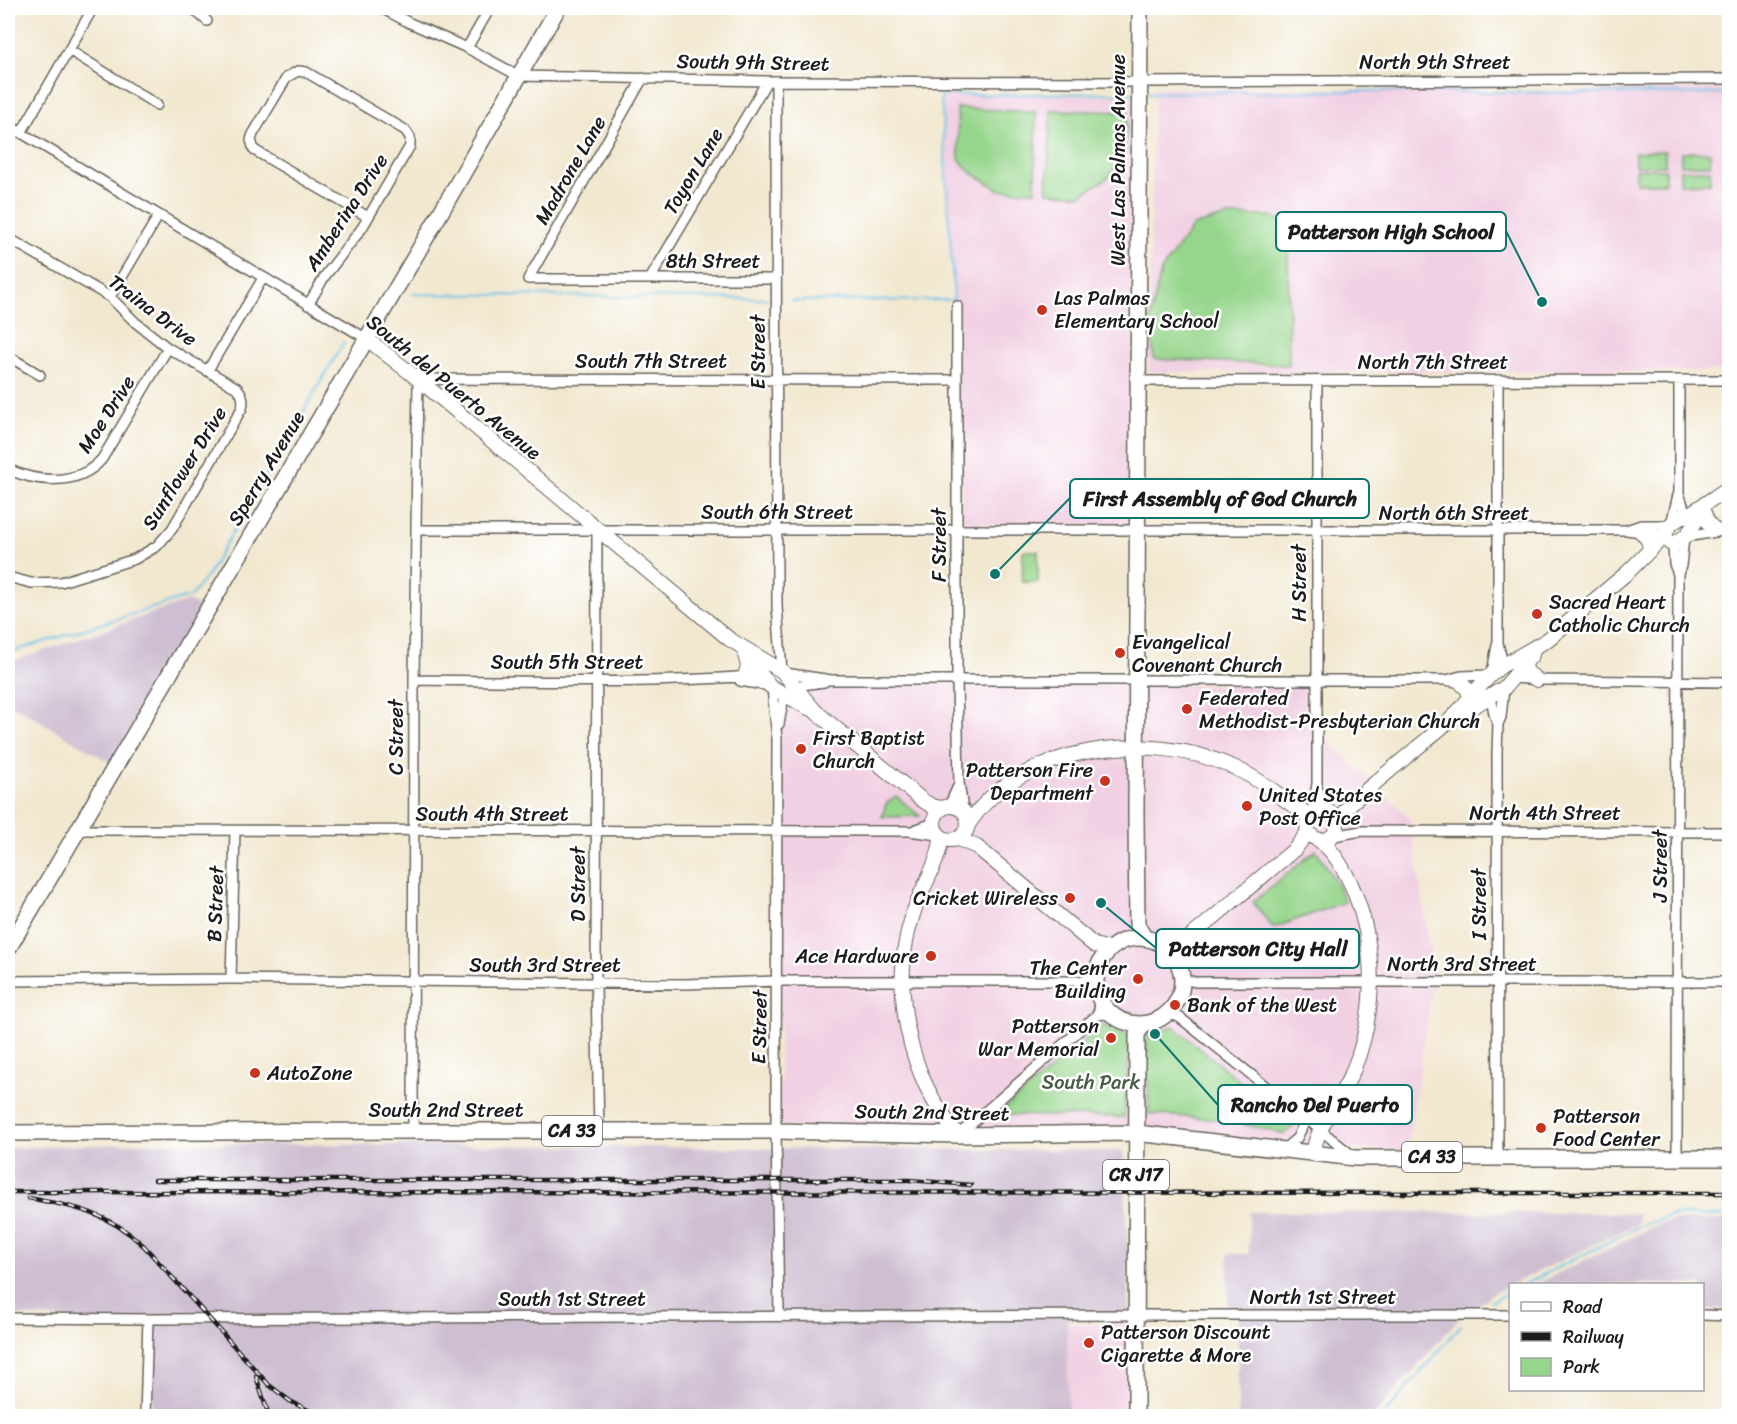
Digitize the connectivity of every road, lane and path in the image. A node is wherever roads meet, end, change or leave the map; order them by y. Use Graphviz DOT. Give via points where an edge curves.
graph roads {
  1 [pos="93,8"];
  2 [pos="192,8"];
  3 [pos="381,8"];
  4 [pos="490,8"];
  5 [pos="558,8"];
  6 [pos="1140,8"];
  7 [pos="207,21"];
  8 [pos="467,48"];
  9 [pos="69,50"];
  10 [pos="519,76"];
  11 [pos="643,78"];
  12 [pos="1730,79"];
  13 [pos="771,81"];
  14 [pos="1140,82"];
  15 [pos="157,105"];
  16 [pos="8,125"];
  17 [pos="21,133"];
  18 [pos="159,215"];
  19 [pos="368,217"];
  20 [pos="8,238"];
  21 [pos="262,278"];
  22 [pos="528,279"];
  23 [pos="650,279"];
  24 [pos="776,279"];
  25 [pos="110,297"];
  26 [pos="308,305"];
  27 [pos="957,306"];
  28 [pos="367,339"];
  29 [pos="168,348"];
  30 [pos="8,356"];
  31 [pos="208,370"];
  32 [pos="40,375"];
  33 [pos="418,379"];
  34 [pos="776,379"];
  35 [pos="957,380"];
  36 [pos="1498,380"];
  37 [pos="1679,380"];
  38 [pos="1730,380"];
  39 [pos="1137,381"];
  40 [pos="1317,381"];
  41 [pos="243,396"];
  42 [pos="8,469"];
  43 [pos="1728,489"];
  44 [pos="1679,492"];
  45 [pos="1693,518"];
  46 [pos="597,529"];
  47 [pos="417,530"];
  48 [pos="777,530"];
  49 [pos="957,530"];
  50 [pos="1626,530"];
  51 [pos="1136,531"];
  52 [pos="1317,531"];
  53 [pos="1498,531"];
  54 [pos="1722,531"];
  55 [pos="1642,533"];
  56 [pos="1673,536"];
  57 [pos="1650,549"];
  58 [pos="1628,572"];
  59 [pos="8,577"];
  60 [pos="777,624"];
  61 [pos="729,639"];
  62 [pos="1546,640"];
  63 [pos="1498,643"];
  64 [pos="744,653"];
  65 [pos="1524,663"];
  66 [pos="745,676"];
  67 [pos="720,678"];
  68 [pos="414,680"];
  69 [pos="777,680"];
  70 [pos="831,680"];
  71 [pos="957,680"];
  72 [pos="1446,680"];
  73 [pos="1498,680"];
  74 [pos="1540,680"];
  75 [pos="596,681"];
  76 [pos="1136,681"];
  77 [pos="1317,681"];
  78 [pos="1678,681"];
  79 [pos="1730,682"];
  80 [pos="1462,684"];
  81 [pos="809,685"];
  82 [pos="1470,699"];
  83 [pos="818,714"];
  84 [pos="1448,722"];
  85 [pos="1498,724"];
  86 [pos="777,738"];
  87 [pos="1136,746"];
  88 [pos="951,824"];
  89 [pos="1322,825"];
  90 [pos="76,831"];
  91 [pos="235,831"];
  92 [pos="1678,831"];
  93 [pos="414,832"];
  94 [pos="596,832"];
  95 [pos="777,832"];
  96 [pos="1497,832"];
  97 [pos="1730,832"];
  98 [pos="1137,934"];
  99 [pos="8,949"];
  100 [pos="1174,949"];
  101 [pos="1097,972"];
  102 [pos="231,979"];
  103 [pos="8,981"];
  104 [pos="778,981"];
  105 [pos="903,981"];
  106 [pos="1186,981"];
  107 [pos="1497,981"];
  108 [pos="1678,981"];
  109 [pos="414,982"];
  110 [pos="1371,982"];
  111 [pos="1730,982"];
  112 [pos="596,984"];
  113 [pos="1174,1012"];
  114 [pos="1103,1015"];
  115 [pos="1137,1027"];
  116 [pos="1305,1119"];
  117 [pos="413,1131"];
  118 [pos="599,1131"];
  119 [pos="777,1131"];
  120 [pos="1320,1131"];
  121 [pos="8,1133"];
  122 [pos="1136,1133"];
  123 [pos="958,1134"];
  124 [pos="1284,1149"];
  125 [pos="1313,1153"];
  126 [pos="1498,1157"];
  127 [pos="1355,1158"];
  128 [pos="1677,1158"];
  129 [pos="1730,1158"];
  130 [pos="1136,1315"];
  131 [pos="1509,1315"];
  132 [pos="779,1316"];
  133 [pos="1704,1316"];
  134 [pos="1730,1316"];
  135 [pos="8,1318"];
  136 [pos="148,1320"];
  137 [pos="145,1416"];
  138 [pos="1136,1416"];
  1 -- 9 [label="street"];
  2 -- 7 [label="street"];
  3 -- 8 [label="street, South 9th Street"];
  4 -- 8 [label="street"];
  5 -- 10 [label="main road, Sperry Avenue"];
  6 -- 14 [label="main road, West Las Palmas Avenue"];
  8 -- 10 [label="street, South 9th Street"];
  9 -- 15 [label="street"];
  9 -- 17 [label="street"];
  10 -- 11 [label="street, South 9th Street"];
  10 -- 28 [label="main road, Sperry Avenue"];
  11 -- 13 [label="street, South 9th Street"];
  11 -- 22 [label="street, Madrone Lane"];
  12 -- 14 [label="street, North 9th Street"];
  13 -- 14 [label="street, South 9th Street"];
  13 -- 23 [label="street, Toyon Lane"];
  13 -- 24 [label="street, E Street"];
  14 -- 39 [label="main road, West Las Palmas Avenue"];
  16 -- 17 [label="street, South del Puerto Avenue"];
  17 -- 18 [label="street, South del Puerto Avenue"];
  18 -- 21 [label="street, South del Puerto Avenue"];
  18 -- 25 [label="street"];
  19 -- 19 [label="street, Amberina Drive" via="410,146 410,138 405,130 306,72 287,76 253,134 256,152"];
  19 -- 26 [label="street, Amberina Drive"];
  20 -- 25 [label="street, Traina Drive"];
  21 -- 26 [label="street, South del Puerto Avenue"];
  21 -- 31 [label="street"];
  22 -- 23 [label="street, 8th Street"];
  23 -- 24 [label="street, 8th Street"];
  24 -- 34 [label="street, E Street"];
  25 -- 29 [label="street, Traina Drive"];
  26 -- 28 [label="street, South del Puerto Avenue"];
  27 -- 35 [label="street, F Street"];
  28 -- 33 [label="street, South del Puerto Avenue"];
  28 -- 90 [label="main road, Sperry Avenue"];
  29 -- 31 [label="street, Traina Drive"];
  29 -- 42 [label="street, Moe Drive" via="96,467 83,475 58,479 38,479"];
  30 -- 32 [label="street"];
  31 -- 41 [label="street, Traina Drive"];
  33 -- 34 [label="street, South 7th Street"];
  33 -- 46 [label="street, South del Puerto Avenue"];
  33 -- 47 [label="street, C Street"];
  34 -- 35 [label="street, South 7th Street"];
  34 -- 48 [label="street, E Street"];
  35 -- 49 [label="street, F Street"];
  36 -- 37 [label="street, North 7th Street"];
  36 -- 40 [label="street, North 7th Street"];
  36 -- 53 [label="street, I Street"];
  37 -- 38 [label="street, North 7th Street"];
  37 -- 44 [label="street, J Street"];
  39 -- 40 [label="street, North 7th Street"];
  39 -- 51 [label="main road, West Las Palmas Avenue"];
  40 -- 52 [label="street, H Street"];
  41 -- 59 [label="street, Sunflower Drive" via="242,408 172,530 157,546 135,559 60,582 30,583"];
  43 -- 45 [label="street"];
  44 -- 45 [label="street, J Street"];
  44 -- 56 [label="street, J Street"];
  45 -- 54 [label="street"];
  45 -- 56 [label="street"];
  46 -- 47 [label="street, South 6th Street"];
  46 -- 48 [label="street, South 6th Street"];
  46 -- 61 [label="street, South del Puerto Avenue"];
  46 -- 75 [label="street, D Street"];
  47 -- 68 [label="street, C Street"];
  48 -- 49 [label="street, South 6th Street"];
  48 -- 60 [label="street, E Street"];
  49 -- 51 [label="street, South 6th Street"];
  49 -- 71 [label="street, F Street"];
  50 -- 53 [label="street, North 6th Street"];
  50 -- 55 [label="street, North 6th Street"];
  50 -- 56 [label="street" via="1641,525"];
  51 -- 52 [label="street, North 6th Street"];
  51 -- 76 [label="main road, West Las Palmas Avenue"];
  52 -- 53 [label="street, North 6th Street"];
  52 -- 77 [label="street, H Street"];
  53 -- 63 [label="street, I Street"];
  54 -- 56 [label="street, North 6th Street"];
  55 -- 56 [label="street, North 6th Street"];
  55 -- 57 [label="street"];
  56 -- 57 [label="street"];
  56 -- 58 [label="street"];
  56 -- 78 [label="street, J Street" via="1678,574"];
  57 -- 58 [label="street"];
  58 -- 62 [label="street"];
  60 -- 69 [label="street, E Street"];
  60 -- 69 [label="street, E Street"];
  61 -- 64 [label="street, South del Puerto Avenue"];
  61 -- 69 [label="street, South del Puerto Avenue"];
  62 -- 65 [label="street"];
  62 -- 73 [label="street"];
  63 -- 73 [label="street, I Street"];
  63 -- 73 [label="street, I Street"];
  64 -- 66 [label="street" via="748,666"];
  64 -- 69 [label="street, South del Puerto Avenue"];
  65 -- 73 [label="street"];
  65 -- 74 [label="street" via="1527,672"];
  66 -- 67 [label="street, South 5th Street"];
  66 -- 69 [label="street, South 5th Street"];
  67 -- 69 [label="street, South 5th Street"];
  67 -- 75 [label="street, South 5th Street"];
  68 -- 75 [label="street, South 5th Street"];
  68 -- 93 [label="street, C Street"];
  69 -- 70 [label="street, South 5th Street"];
  69 -- 81 [label="street, South 5th Street"];
  69 -- 83 [label="street, South del Puerto Avenue"];
  69 -- 86 [label="street, E Street"];
  69 -- 86 [label="street, E Street"];
  70 -- 71 [label="street, South 5th Street"];
  70 -- 81 [label="street, South 5th Street"];
  71 -- 76 [label="street, South 5th Street"];
  71 -- 88 [label="street, F Street" via="958,783"];
  72 -- 73 [label="street" via="1461,676"];
  72 -- 77 [label="street, South 5th Street"];
  72 -- 80 [label="street"];
  73 -- 74 [label="street"];
  73 -- 80 [label="street"];
  73 -- 82 [label="street"];
  73 -- 84 [label="street"];
  73 -- 85 [label="street, I Street"];
  73 -- 85 [label="street, I Street" via="1494,714"];
  74 -- 78 [label="street"];
  75 -- 94 [label="street, D Street"];
  76 -- 77 [label="street, South 5th Street"];
  76 -- 87 [label="main road, West Las Palmas Avenue"];
  77 -- 89 [label="street, H Street" via="1317,784"];
  78 -- 79 [label="street"];
  78 -- 92 [label="street, J Street"];
  80 -- 82 [label="street"];
  81 -- 83 [label="street" via="807,695"];
  82 -- 84 [label="street"];
  83 -- 88 [label="street, South del Puerto Avenue"];
  84 -- 89 [label="street"];
  85 -- 96 [label="street, I Street"];
  86 -- 95 [label="street, E Street"];
  87 -- 88 [label="street" via="1100,749 1056,760 1019,778"];
  87 -- 89 [label="street" via="1176,749 1216,760 1253,778"];
  87 -- 98 [label="main road, West Las Palmas Avenue"];
  88 -- 95 [label="street, South 4th Street" via="909,831"];
  88 -- 101 [label="street"];
  88 -- 105 [label="street" via="912,917"];
  89 -- 96 [label="street, North 4th Street" via="1361,831"];
  89 -- 100 [label="street"];
  89 -- 110 [label="street" via="1362,917"];
  90 -- 91 [label="street, South 4th Street"];
  90 -- 99 [label="main road, Sperry Avenue"];
  91 -- 93 [label="street, South 4th Street"];
  91 -- 102 [label="street, B Street"];
  92 -- 96 [label="street, North 4th Street"];
  92 -- 97 [label="street, North 4th Street"];
  92 -- 108 [label="street, J Street"];
  93 -- 94 [label="street, South 4th Street"];
  93 -- 109 [label="street, C Street"];
  94 -- 95 [label="street, South 4th Street"];
  94 -- 112 [label="street, D Street"];
  95 -- 104 [label="street, E Street"];
  96 -- 107 [label="street, I Street"];
  98 -- 100 [label="main road"];
  98 -- 101 [label="main road" via="1119,942"];
  100 -- 106 [label="main road"];
  101 -- 105 [label="street, South 3rd Street"];
  101 -- 114 [label="main road"];
  102 -- 103 [label="street, South 3rd Street"];
  102 -- 109 [label="street, South 3rd Street"];
  104 -- 105 [label="street, South 3rd Street"];
  104 -- 112 [label="street, South 3rd Street"];
  104 -- 119 [label="street, E Street"];
  105 -- 123 [label="street" via="906,1016 917,1061 944,1118"];
  106 -- 110 [label="street, North 3rd Street"];
  106 -- 113 [label="main road"];
  107 -- 108 [label="street, North 3rd Street"];
  107 -- 110 [label="street, North 3rd Street"];
  107 -- 126 [label="street, I Street"];
  108 -- 111 [label="street, North 3rd Street"];
  108 -- 128 [label="street, J Street"];
  109 -- 112 [label="street, South 3rd Street"];
  109 -- 117 [label="street, C Street"];
  110 -- 120 [label="street" via="1359,1055"];
  112 -- 118 [label="street, D Street"];
  113 -- 115 [label="main road"];
  113 -- 116 [label="street"];
  114 -- 115 [label="main road"];
  114 -- 123 [label="street"];
  115 -- 122 [label="main road, CR J17"];
  116 -- 120 [label="street"];
  116 -- 124 [label="street" via="1297,1138"];
  117 -- 118 [label="main road, South 2nd Street / CA 33"];
  117 -- 121 [label="main road, South 2nd Street / CA 33"];
  118 -- 119 [label="main road, South 2nd Street / CA 33"];
  119 -- 123 [label="main road, South 2nd Street / CA 33"];
  119 -- 132 [label="street, E Street"];
  120 -- 125 [label="street"];
  120 -- 127 [label="street"];
  122 -- 123 [label="main road, South 2nd Street / CA 33"];
  122 -- 124 [label="main road, CA 33"];
  122 -- 130 [label="main road, CR J17"];
  124 -- 125 [label="main road, CA 33"];
  125 -- 127 [label="main road, CA 33"];
  126 -- 127 [label="main road, CA 33"];
  126 -- 128 [label="main road, CA 33"];
  128 -- 129 [label="main road, CA 33"];
  130 -- 131 [label="street, North 1st Street"];
  130 -- 132 [label="street, South 1st Street"];
  130 -- 138 [label="main road, CR J17"];
  132 -- 136 [label="street, South 1st Street"];
  133 -- 134 [label="street"];
  135 -- 136 [label="street, South 1st Street"];
  136 -- 137 [label="street"];
}
